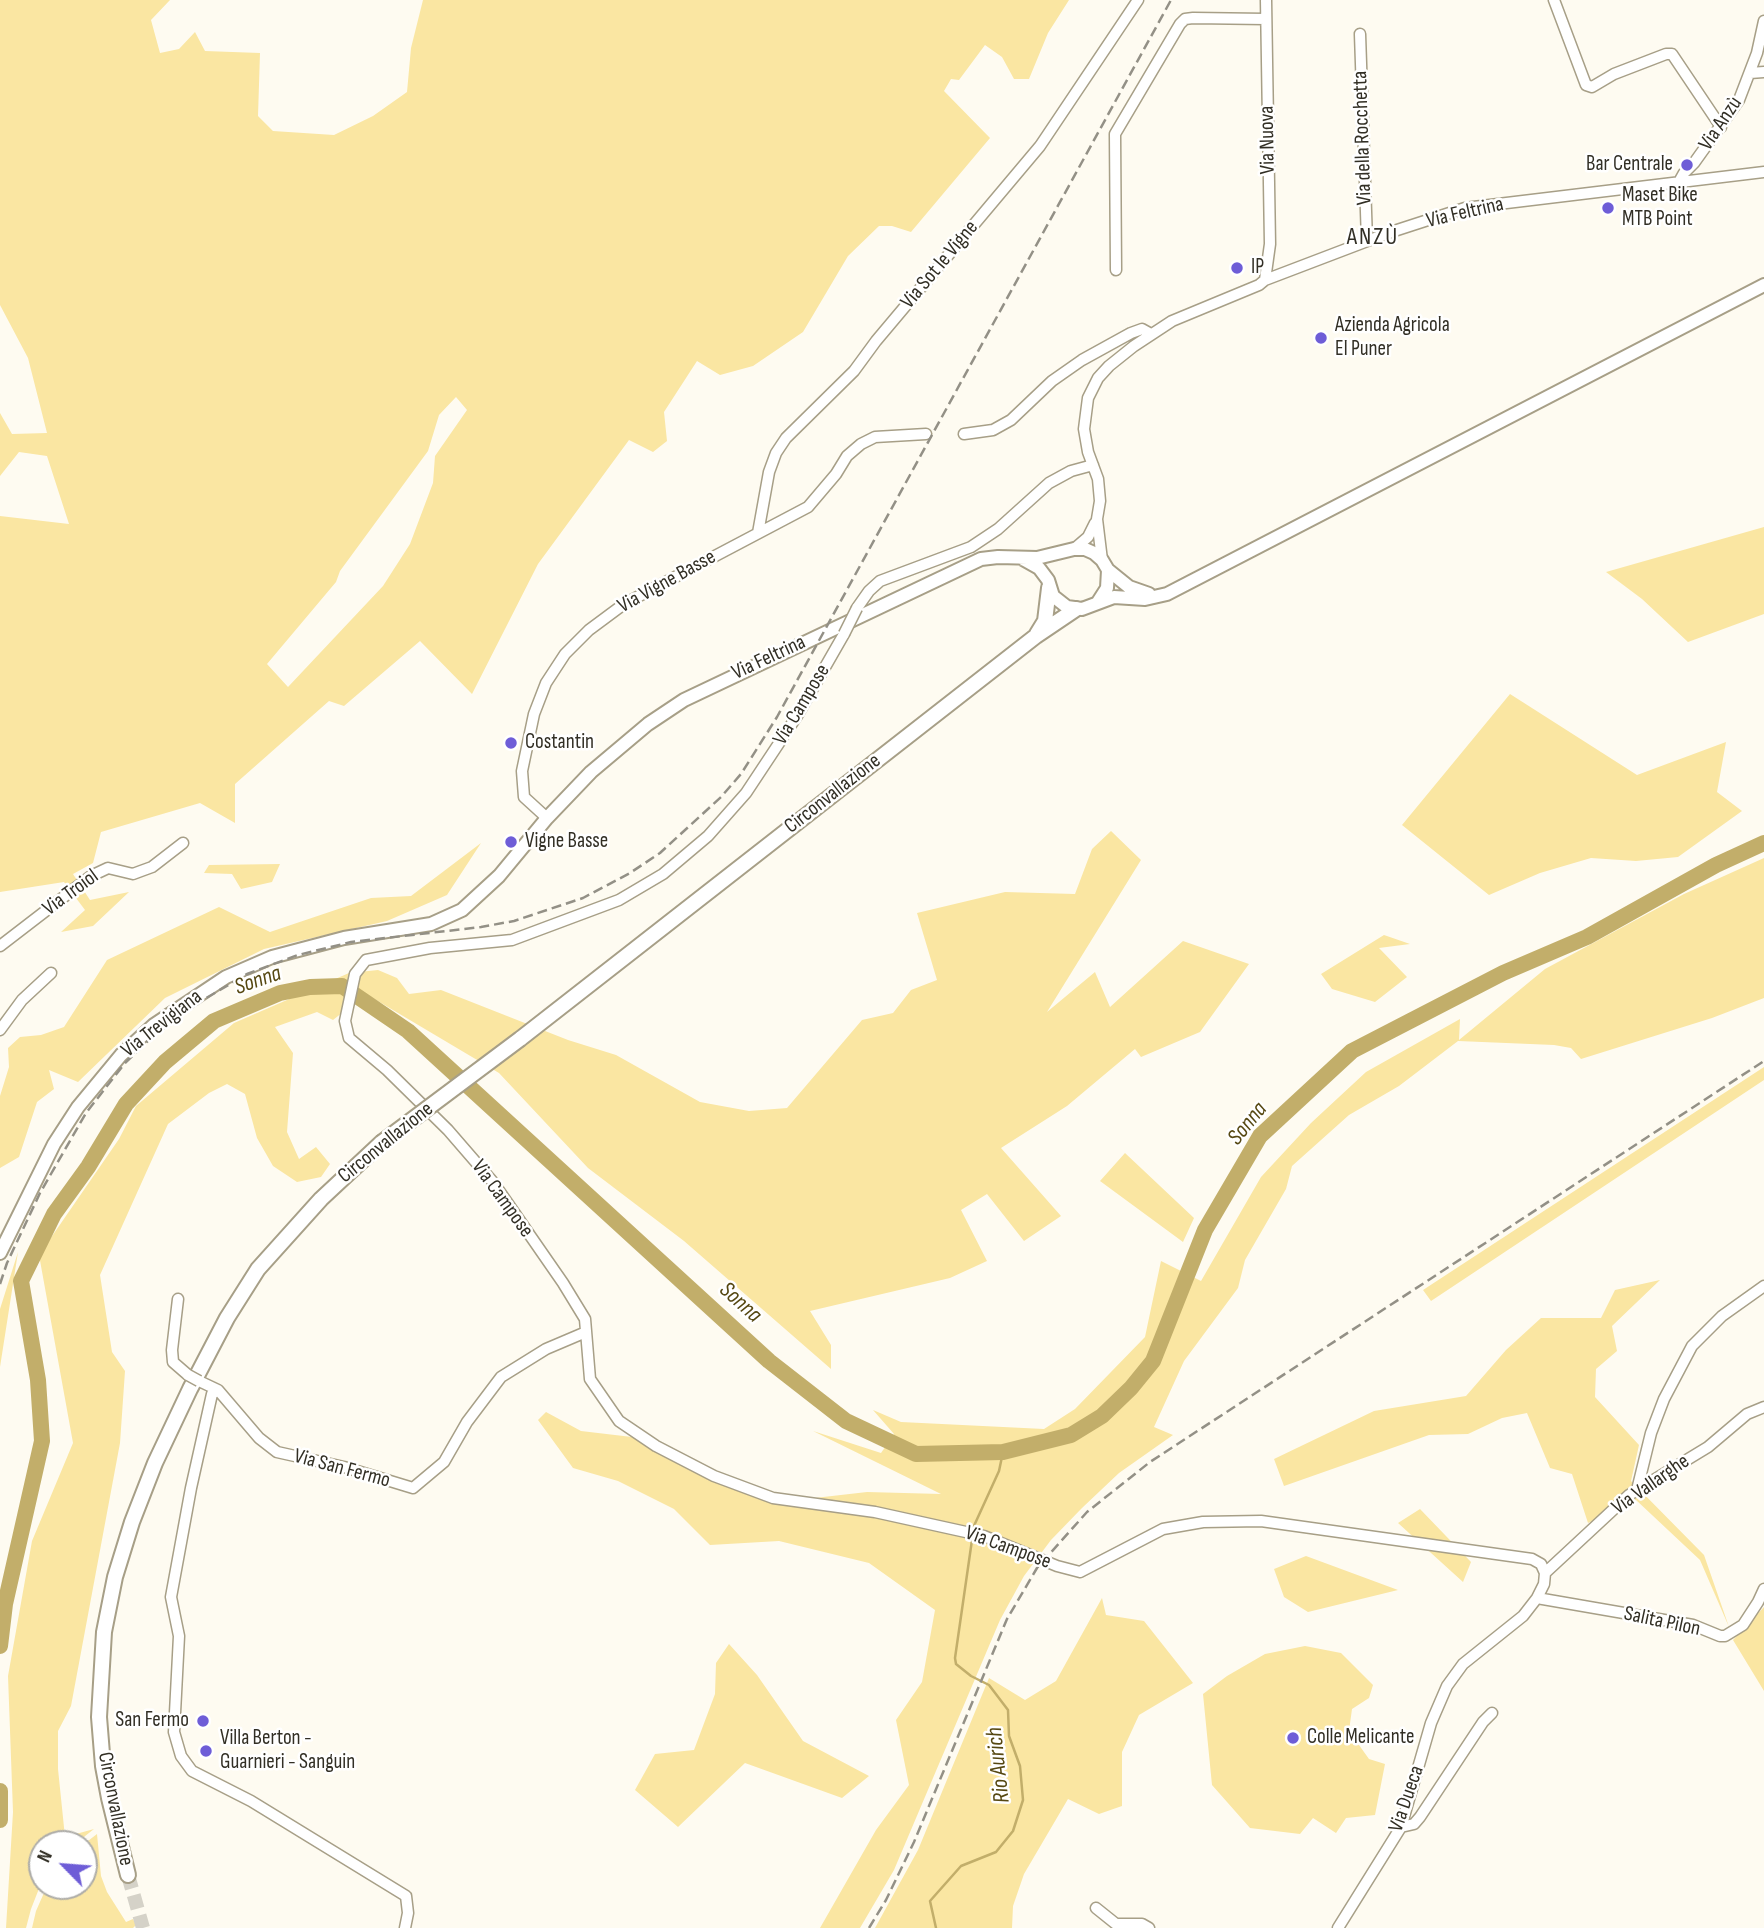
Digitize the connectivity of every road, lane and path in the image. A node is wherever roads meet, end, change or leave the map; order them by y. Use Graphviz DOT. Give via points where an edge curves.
graph roads {
  1 [pos="1138,0"];
  2 [pos="1266,0"];
  3 [pos="1554,0"];
  4 [pos="1266,19"];
  5 [pos="1764,20"];
  6 [pos="1360,34"];
  7 [pos="1764,72"];
  8 [pos="1750,73"];
  9 [pos="1721,127"];
  10 [pos="1764,172"];
  11 [pos="1679,182"];
  12 [pos="1367,241"];
  13 [pos="1116,270"];
  14 [pos="1265,280"];
  15 [pos="1764,285"];
  16 [pos="1151,334"];
  17 [pos="926,434"];
  18 [pos="964,434"];
  19 [pos="1093,465"];
  20 [pos="1097,519"];
  21 [pos="758,533"];
  22 [pos="1070,550"];
  23 [pos="1023,559"];
  24 [pos="1105,565"];
  25 [pos="1049,584"];
  26 [pos="1160,596"];
  27 [pos="1098,602"];
  28 [pos="1076,609"];
  29 [pos="1036,636"];
  30 [pos="547,818"];
  31 [pos="183,843"];
  32 [pos="0,946"];
  33 [pos="51,974"];
  34 [pos="0,1030"];
  35 [pos="0,1253"];
  36 [pos="1764,1286"];
  37 [pos="178,1300"];
  38 [pos="586,1332"];
  39 [pos="218,1390"];
  40 [pos="1764,1408"];
  41 [pos="1637,1490"];
  42 [pos="1545,1573"];
  43 [pos="1764,1589"];
  44 [pos="1537,1598"];
  45 [pos="1493,1713"];
  46 [pos="1401,1827"];
  47 [pos="128,1875"];
  48 [pos="1096,1908"];
  49 [pos="405,1928"];
  50 [pos="1149,1928"];
  51 [pos="1338,1928"];
  1 -- 21 [label="street, Via Sot le Vigne" via="1040,146 854,371 781,445 769,472"];
  2 -- 4 [label="street, Via Nuova"];
  3 -- 9 [label="street" via="1586,85 1591,87 1672,54"];
  4 -- 13 [label="street" via="1193,18 1180,24 1115,134"];
  4 -- 14 [label="street, Via Nuova" via="1270,244"];
  5 -- 8 [label="street, Via Anzù"];
  6 -- 12 [label="street, Via della Rocchetta"];
  7 -- 8 [label="street"];
  8 -- 9 [label="street, Via Anzù"];
  9 -- 11 [label="street, Via Anzù"];
  10 -- 11 [label="street, Via Feltrina"];
  11 -- 12 [label="street, Via Feltrina" via="1465,208"];
  12 -- 14 [label="street, Via Feltrina"];
  14 -- 16 [label="street, Via Feltrina"];
  15 -- 26 [label="main road"];
  16 -- 18 [label="street" via="1142,329 1131,333 1052,381 1010,420 993,430"];
  16 -- 19 [label="street, Via Feltrina" via="1109,366 1091,389 1083,422"];
  17 -- 21 [label="street, Via Vigne Basse" via="875,437 861,444 808,506"];
  19 -- 20 [label="street, Via Feltrina" via="1100,489"];
  19 -- 38 [label="street, Via Campose, bridge" via="1049,483 971,547 892,575 869,591 797,716 746,793 708,836 663,874 619,900 512,940 366,960 355,974 345,1021 349,1038 449,1130 493,1182 563,1283 585,1319"];
  20 -- 22 [label="street" via="1088,537"];
  20 -- 24 [label="street, Via Feltrina"];
  21 -- 30 [label="street, Via Vigne Basse" via="624,604 565,654 534,714 522,771 524,797"];
  22 -- 23 [label="main road, Via Feltrina"];
  22 -- 24 [label="main road" via="1085,549"];
  22 -- 25 [label="main road" via="1052,563"];
  23 -- 25 [label="main road" via="1039,568"];
  23 -- 30 [label="main road, Via Feltrina" via="998,557 970,563 684,700 605,759"];
  24 -- 26 [label="main road" via="1129,587"];
  24 -- 27 [label="main road, Via Feltrina" via="1107,588"];
  25 -- 28 [label="main road" via="1059,603"];
  25 -- 29 [label="highway" via="1045,621"];
  26 -- 27 [label="main road"];
  27 -- 28 [label="main road"];
  28 -- 29 [label="highway, Circonvallazione"];
  29 -- 47 [label="highway, Circonvallazione, bridge" via="381,1143 321,1199 258,1269 227,1318 155,1463 115,1577 104,1632 99,1717 103,1766"];
  30 -- 35 [label="main road, Via Trevigiana" via="485,890 451,916 272,957 226,977 154,1026 121,1055 78,1107 54,1144"];
  31 -- 32 [label="street, Via Troiol" via="152,867 133,874 108,868 91,876"];
  33 -- 34 [label="street" via="22,1000"];
  36 -- 41 [label="street" via="1722,1316 1692,1346 1651,1433"];
  37 -- 39 [label="street, Via San Fermo, bridge" via="173,1362"];
  38 -- 39 [label="street, Via San Fermo" via="546,1349 501,1377 444,1462 413,1488 277,1452"];
  38 -- 42 [label="street, Via Campose" via="590,1379 619,1421 714,1476 773,1498 875,1512 984,1536 1080,1572 1163,1529 1203,1522 1261,1521 1532,1559"];
  39 -- 49 [label="street" via="212,1394 171,1597 179,1636 174,1732 181,1756 192,1771 251,1801 406,1896"];
  40 -- 41 [label="street, Via Vallarghe" via="1747,1414 1708,1447"];
  41 -- 42 [label="street, Via Vallarghe"];
  42 -- 44 [label="street, Via Dueca"];
  43 -- 44 [label="street, Salita Pilon" via="1743,1625 1726,1636 1693,1625"];
  44 -- 46 [label="street, Via Dueca" via="1523,1616 1463,1664 1447,1686 1431,1723"];
  45 -- 46 [label="street" via="1414,1825"];
  46 -- 51 [label="street, Via Dueca"];
  48 -- 50 [label="street" via="1116,1924"];
}
